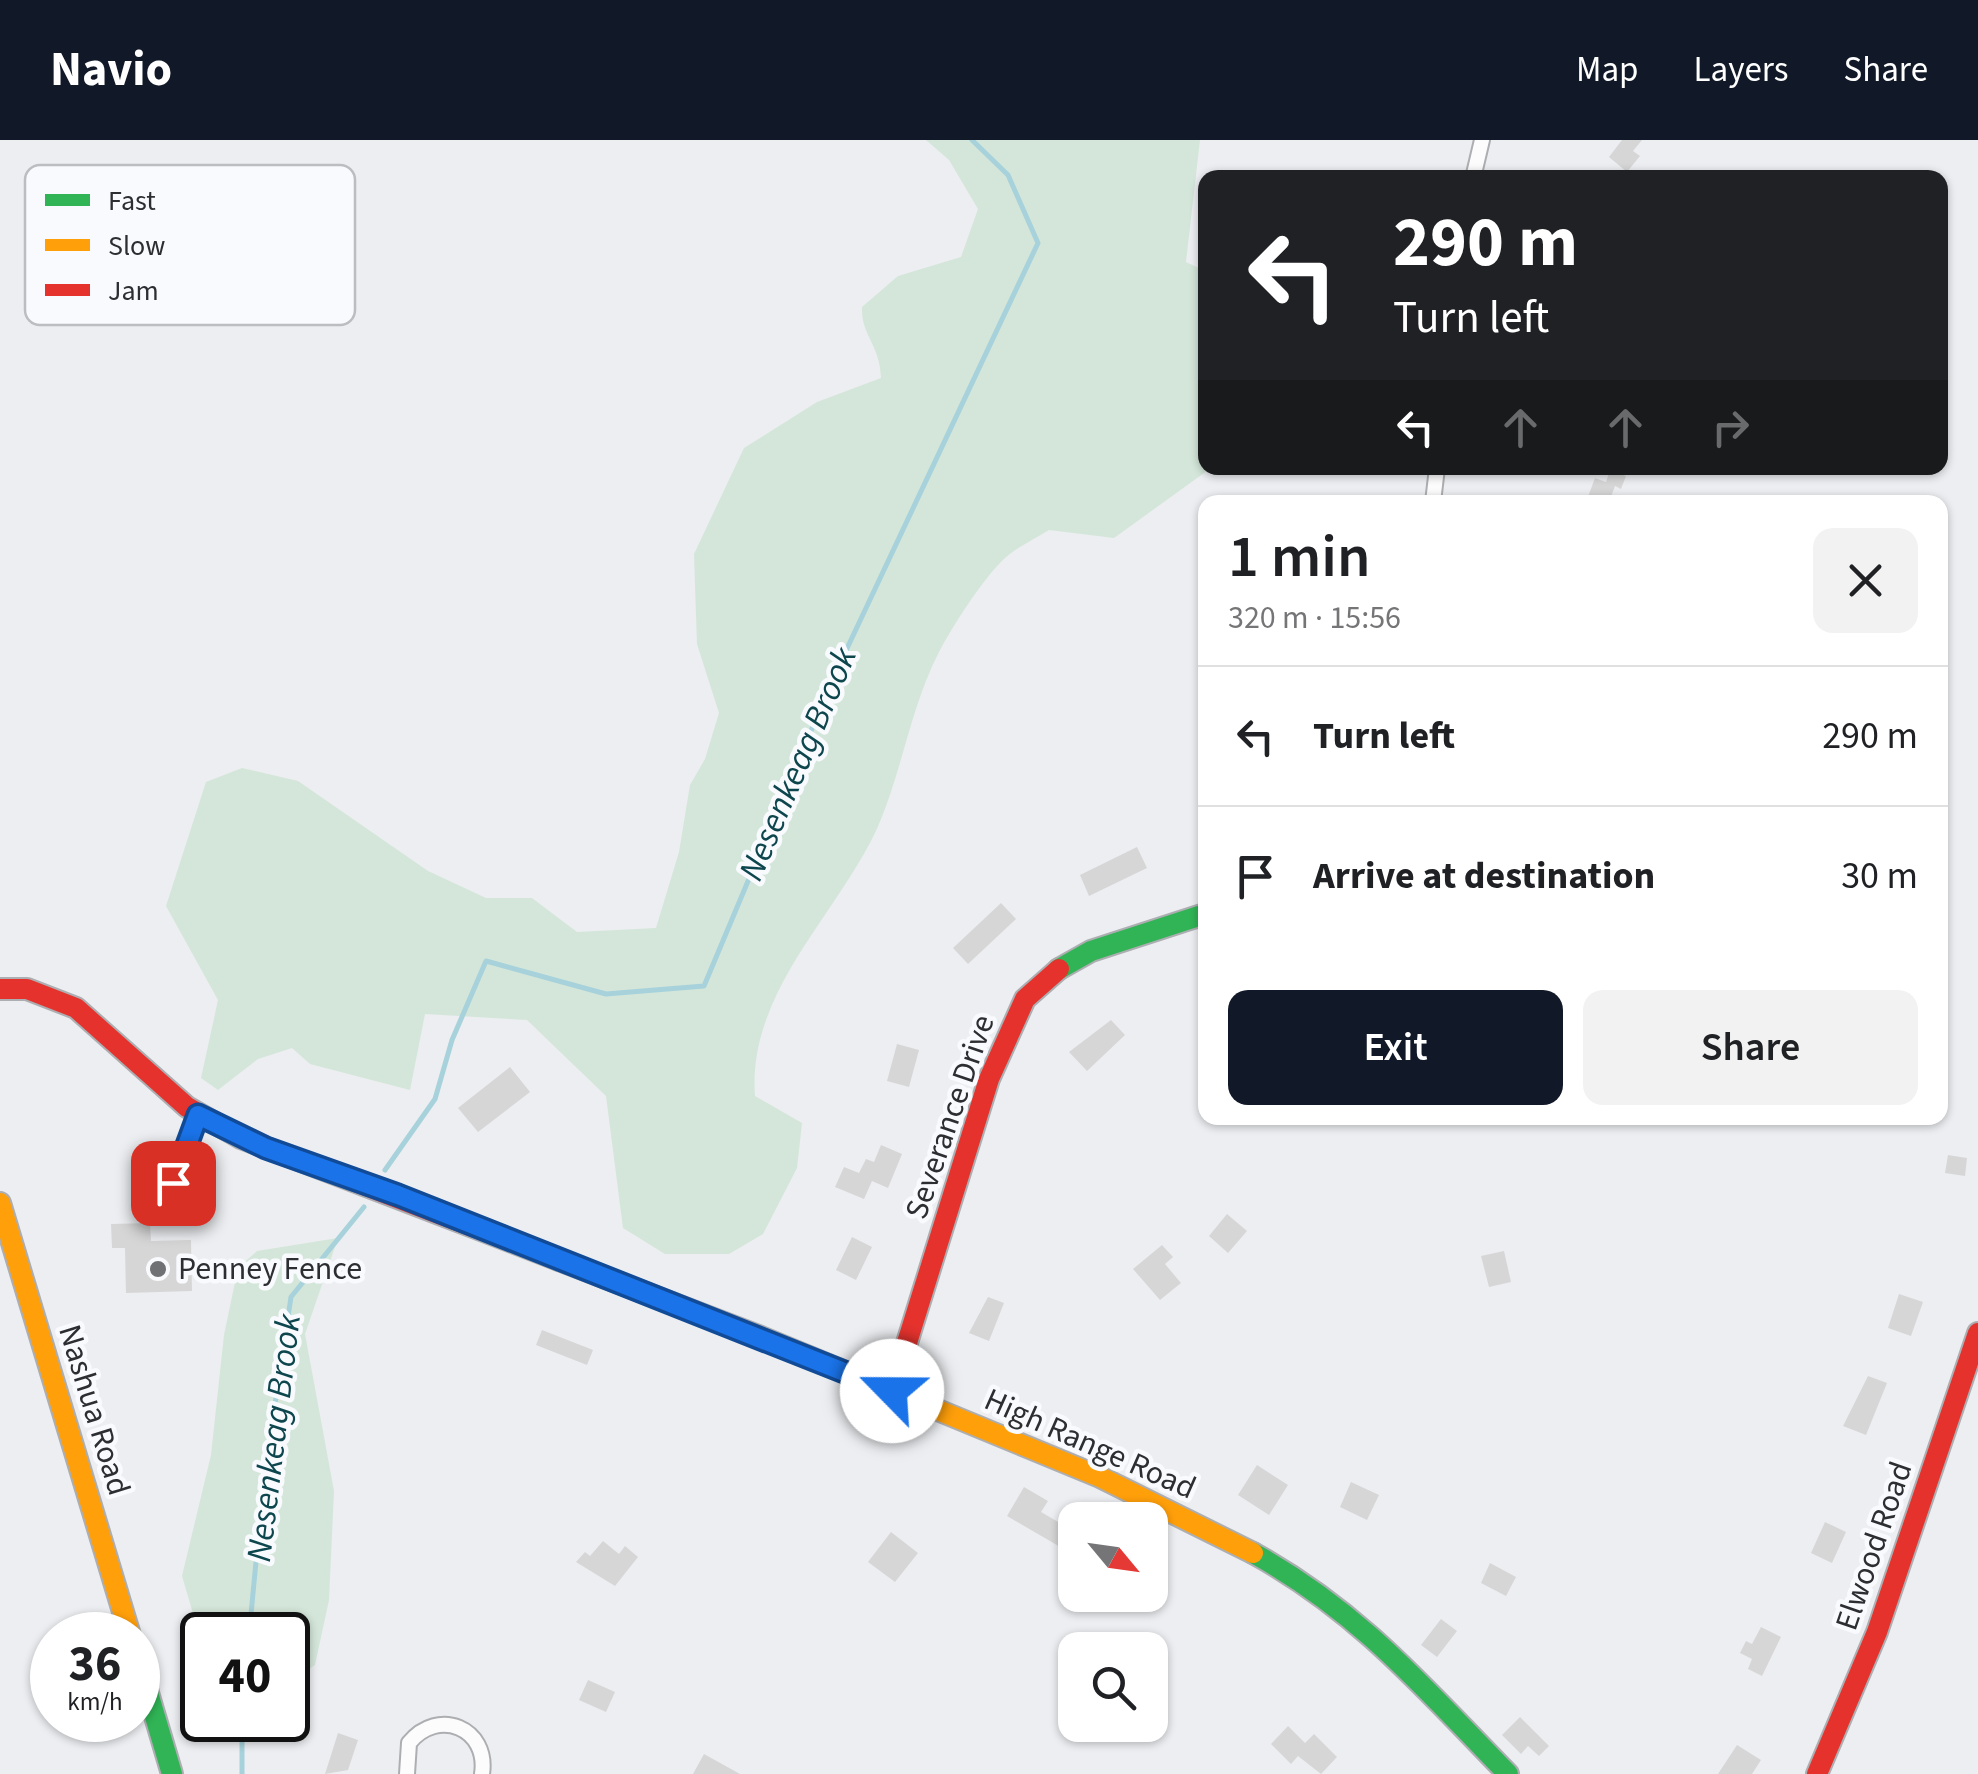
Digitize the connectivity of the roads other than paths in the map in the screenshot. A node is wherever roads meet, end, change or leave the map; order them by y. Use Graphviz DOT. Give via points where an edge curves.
graph roads {
  1 [pos="1482,140"];
  2 [pos="1475,170"];
  3 [pos="1198,916"];
  4 [pos="0,988"];
  5 [pos="198,1115"];
  6 [pos="173,1183"];
  7 [pos="0,1203"];
  8 [pos="1978,1333"];
  9 [pos="892,1391"];
  10 [pos="123,1612"];
  11 [pos="160,1733"];
  12 [pos="172,1774"];
  13 [pos="407,1774"];
  14 [pos="482,1774"];
  15 [pos="1508,1774"];
  16 [pos="1816,1774"];
  1 -- 2 [label="street"];
  3 -- 9 [label="street, Severance Drive" via="1091,951 1024,999 988,1079"];
  4 -- 5 [label="street, High Range Road" via="34,988 66,1001"];
  5 -- 6 [label="lane"];
  5 -- 9 [label="street, High Range Road" via="266,1148"];
  7 -- 10 [label="street, Nashua Road"];
  8 -- 16 [label="street, Elwood Road" via="1877,1632"];
  9 -- 15 [label="street, High Range Road" via="1100,1478 1302,1580 1364,1626"];
  11 -- 12 [label="street"];
  13 -- 14 [label="street" via="410,1743 441,1723 475,1738"];
}
